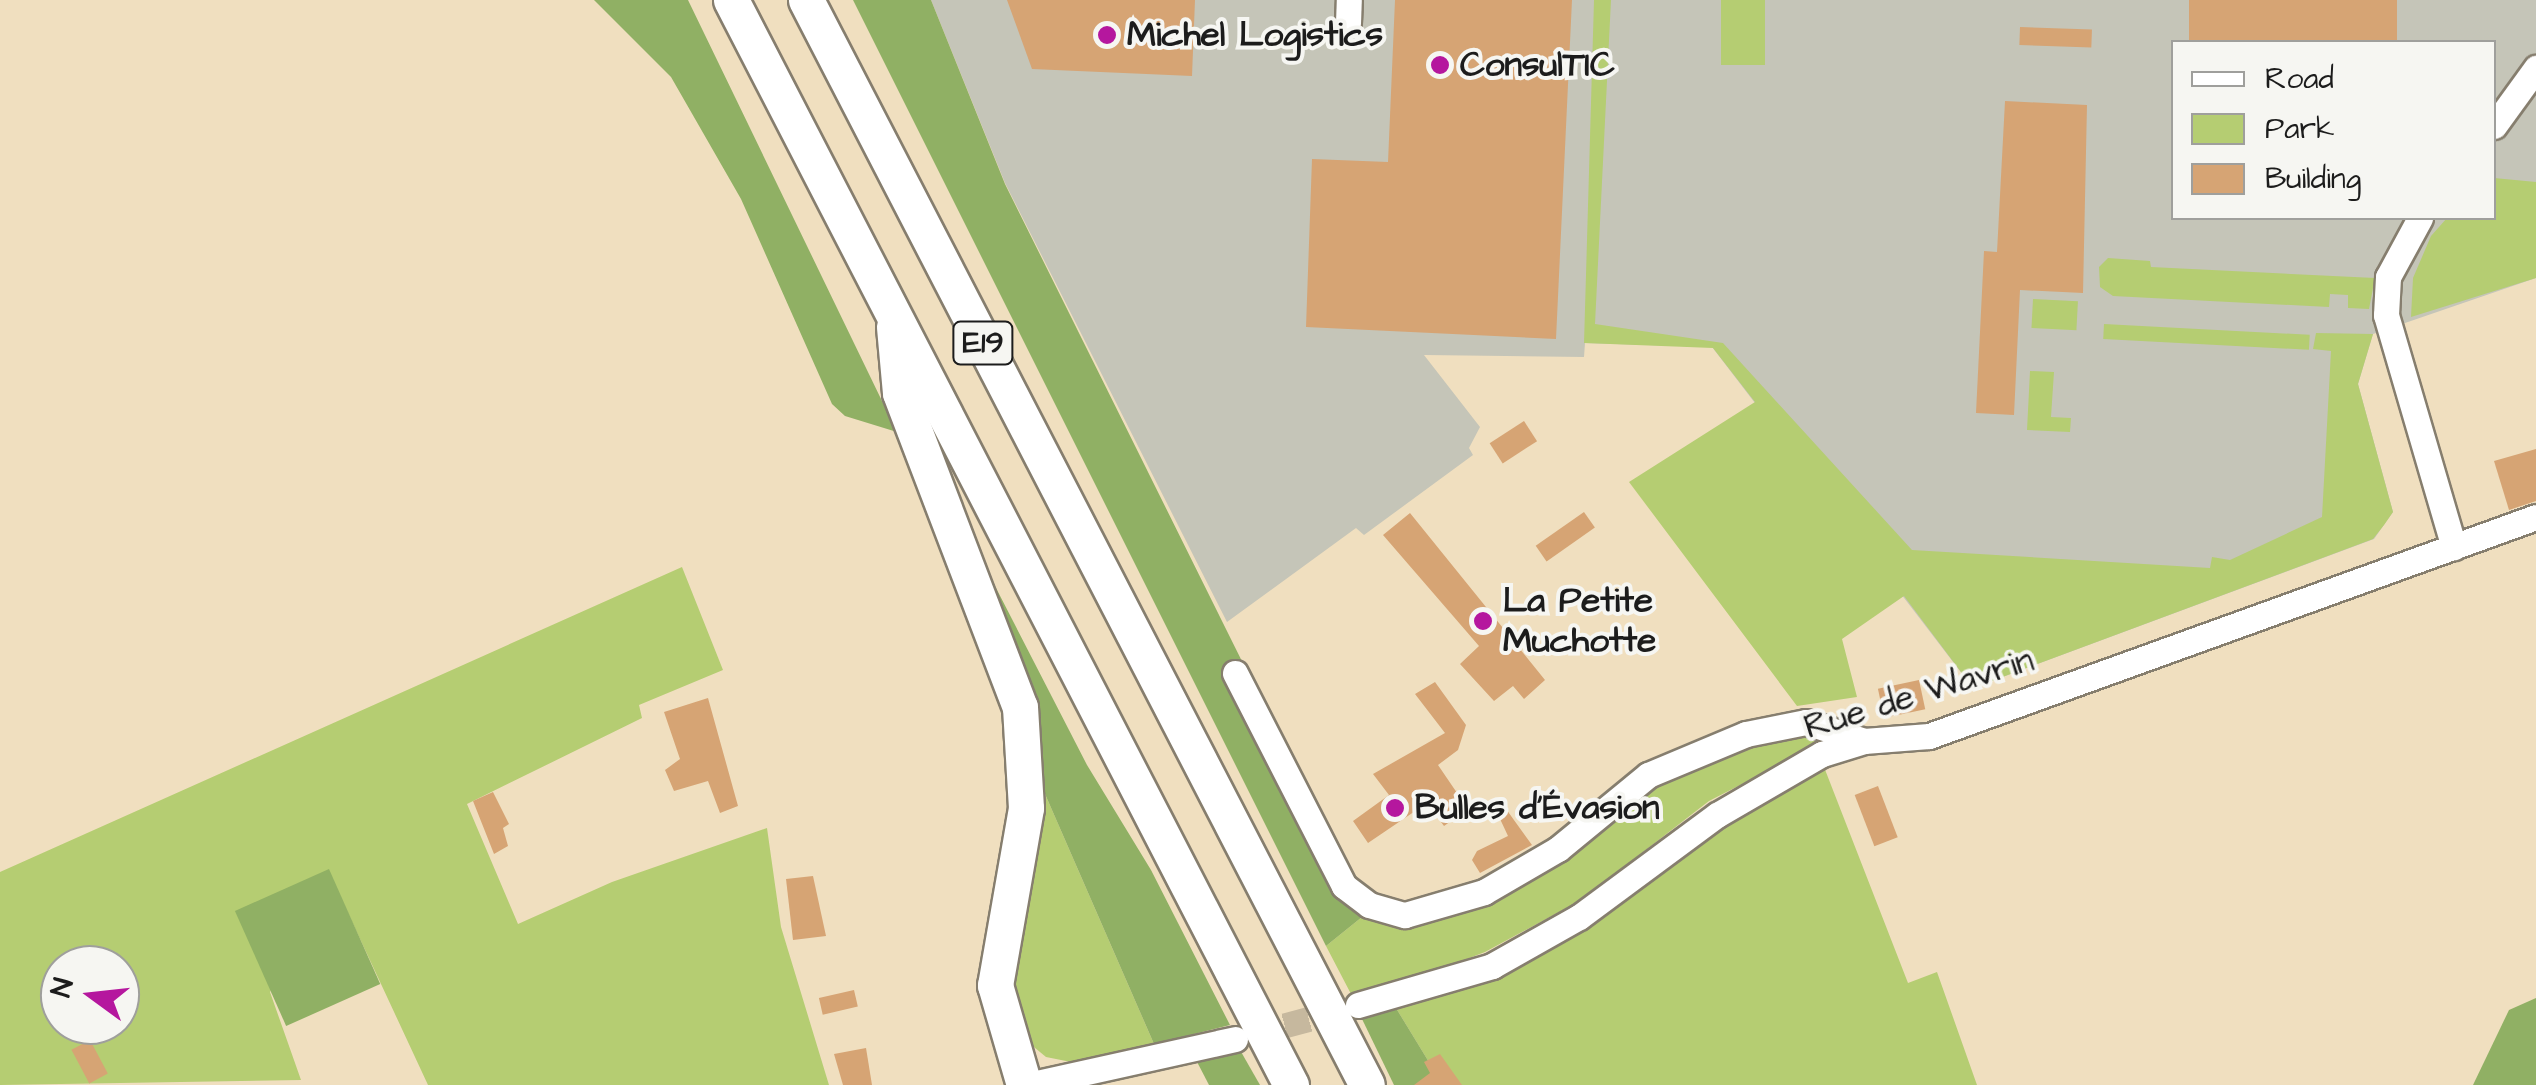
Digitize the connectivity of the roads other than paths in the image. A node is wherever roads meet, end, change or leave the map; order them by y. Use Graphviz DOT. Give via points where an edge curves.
graph roads {
  1 [pos="731,0"];
  2 [pos="806,0"];
  3 [pos="2536,68"];
  4 [pos="2496,123"];
  5 [pos="2419,220"];
  6 [pos="893,312"];
  7 [pos="2536,517"];
  8 [pos="2454,547"];
  9 [pos="1235,673"];
  10 [pos="1864,740"];
  11 [pos="1358,1005"];
  12 [pos="1235,1039"];
  13 [pos="1026,1085"];
  14 [pos="1291,1085"];
  15 [pos="1368,1085"];
  1 -- 6 [label="highway, E19"];
  2 -- 15 [label="highway, E19"];
  3 -- 4 [label="street"];
  5 -- 8 [label="street" via="2388,276 2386,316"];
  6 -- 13 [label="highway" via="900,393 1020,707 1026,808 995,985"];
  6 -- 14 [label="highway, E19"];
  7 -- 8 [label="street, Rue de Wavrin"];
  8 -- 10 [label="street, Rue de Wavrin" via="1929,736"];
  9 -- 10 [label="street" via="1344,886 1369,905 1405,915 1484,892 1558,849 1648,775 1746,734 1806,722"];
  10 -- 11 [label="street, Rue de Wavrin" via="1822,754 1717,815 1579,917 1492,966"];
  12 -- 13 [label="street"];
}
